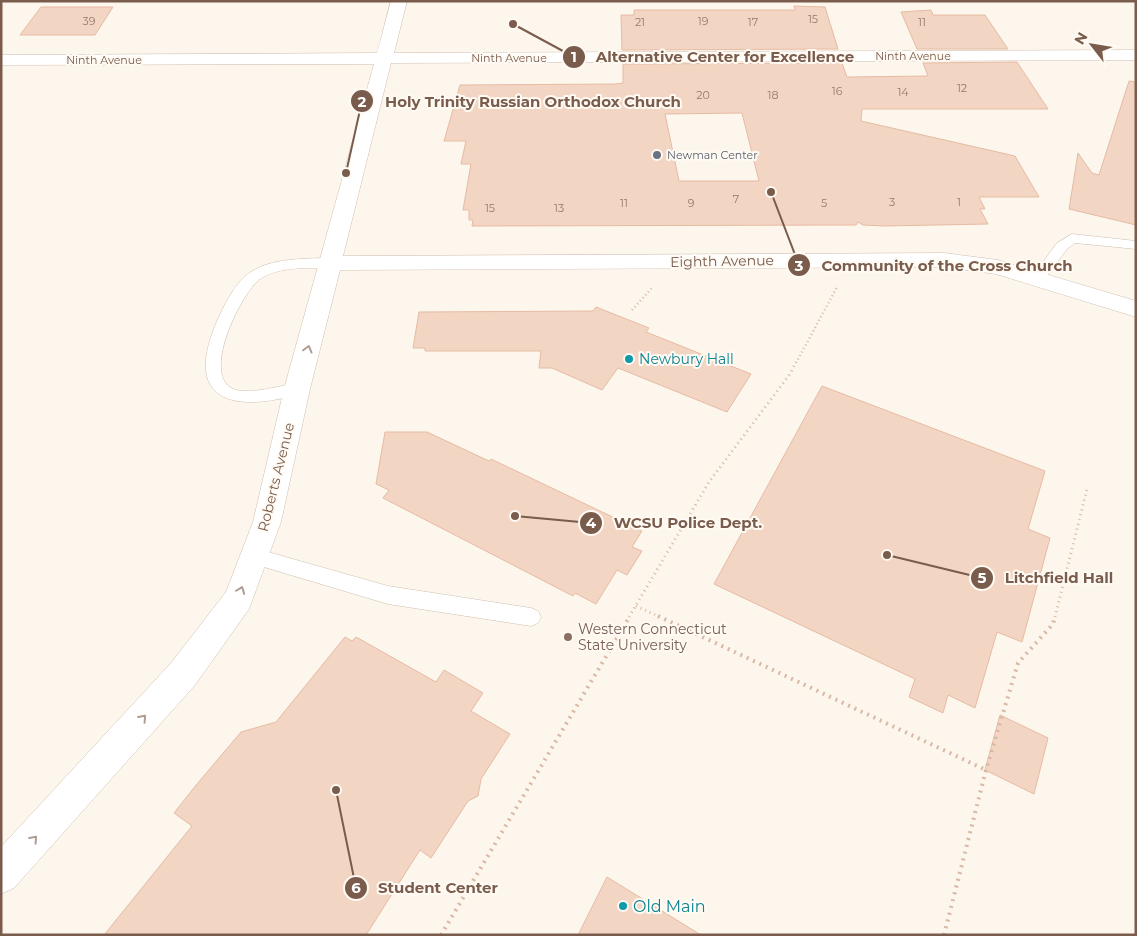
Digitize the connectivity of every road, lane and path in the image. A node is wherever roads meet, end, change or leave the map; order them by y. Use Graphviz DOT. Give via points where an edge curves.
graph roads {
  1 [pos="399,1"];
  2 [pos="1136,55"];
  3 [pos="385,59"];
  4 [pos="1,60"];
  5 [pos="1136,245"];
  6 [pos="851,260"];
  7 [pos="331,263"];
  8 [pos="1038,278"];
  9 [pos="1136,309"];
  10 [pos="297,388"];
  11 [pos="1087,489"];
  12 [pos="254,556"];
  13 [pos="636,606"];
  14 [pos="531,617"];
  15 [pos="986,770"];
  16 [pos="1,875"];
  17 [pos="441,935"];
  18 [pos="944,935"];
  1 -- 3 [label="street, Roberts Avenue"];
  2 -- 3 [label="street, Ninth Avenue"];
  3 -- 4 [label="street, Ninth Avenue"];
  3 -- 7 [label="street, Roberts Avenue"];
  5 -- 8 [label="lane" via="1072,238"];
  6 -- 7 [label="street, Eighth Avenue"];
  6 -- 8 [label="street, Eighth Avenue" via="971,262"];
  6 -- 13 [label="path" via="790,374 709,482"];
  10 -- 7 [label="street, Roberts Avenue, one-way"];
  7 -- 10 [label="lane" via="272,268 254,276 241,288 224,321 212,364 217,384 232,395 266,394"];
  8 -- 9 [label="street, Eighth Avenue"];
  10 -- 12 [label="street, Roberts Avenue" via="267,522"];
  11 -- 15 [label="path" via="1053,624 1018,663"];
  12 -- 14 [label="lane" via="388,595"];
  16 -- 12 [label="street, Roberts Avenue, one-way" via="183,674 238,599"];
  13 -- 15 [label="path"];
  13 -- 17 [label="path"];
  15 -- 18 [label="path"];
}
